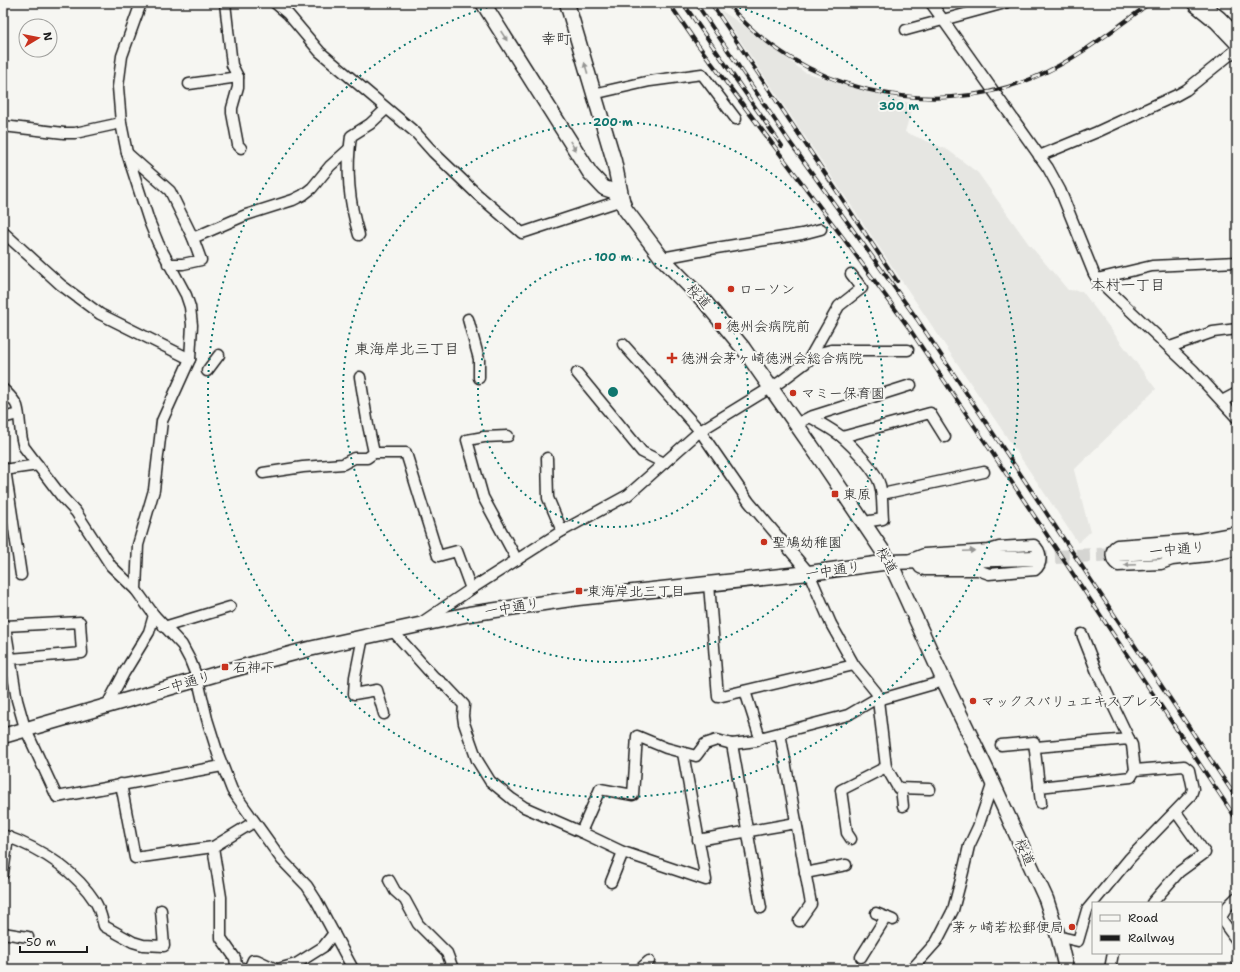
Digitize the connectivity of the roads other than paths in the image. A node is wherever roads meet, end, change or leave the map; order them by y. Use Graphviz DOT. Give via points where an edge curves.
graph roads {
  1 [pos="141,3"];
  2 [pos="225,3"];
  3 [pos="275,3"];
  4 [pos="483,3"];
  5 [pos="567,3"];
  6 [pos="931,3"];
  7 [pos="1005,3"];
  8 [pos="1197,3"];
  9 [pos="944,21"];
  10 [pos="906,30"];
  11 [pos="1237,40"];
  12 [pos="1237,49"];
  13 [pos="238,77"];
  14 [pos="189,84"];
  15 [pos="593,94"];
  16 [pos="386,108"];
  17 [pos="736,119"];
  18 [pos="121,122"];
  19 [pos="3,126"];
  20 [pos="241,148"];
  21 [pos="349,149"];
  22 [pos="128,153"];
  23 [pos="1039,156"];
  24 [pos="622,200"];
  25 [pos="821,229"];
  26 [pos="3,232"];
  27 [pos="359,235"];
  28 [pos="193,238"];
  29 [pos="662,258"];
  30 [pos="1237,262"];
  31 [pos="168,264"];
  32 [pos="852,274"];
  33 [pos="1097,279"];
  34 [pos="468,318"];
  35 [pos="1237,329"];
  36 [pos="623,344"];
  37 [pos="1170,347"];
  38 [pos="908,350"];
  39 [pos="219,355"];
  40 [pos="812,355"];
  41 [pos="190,359"];
  42 [pos="207,371"];
  43 [pos="577,373"];
  44 [pos="360,377"];
  45 [pos="479,378"];
  46 [pos="911,385"];
  47 [pos="771,387"];
  48 [pos="3,389"];
  49 [pos="1237,394"];
  50 [pos="1222,401"];
  51 [pos="18,414"];
  52 [pos="810,417"];
  53 [pos="3,418"];
  54 [pos="1237,418"];
  55 [pos="796,424"];
  56 [pos="700,431"];
  57 [pos="508,436"];
  58 [pos="842,437"];
  59 [pos="944,437"];
  60 [pos="374,453"];
  61 [pos="547,458"];
  62 [pos="664,463"];
  63 [pos="38,465"];
  64 [pos="4,469"];
  65 [pos="984,472"];
  66 [pos="263,473"];
  67 [pos="882,494"];
  68 [pos="864,524"];
  69 [pos="562,531"];
  70 [pos="1237,532"];
  71 [pos="1237,541"];
  72 [pos="1237,550"];
  73 [pos="1117,554"];
  74 [pos="1034,558"];
  75 [pos="517,560"];
  76 [pos="903,562"];
  77 [pos="809,573"];
  78 [pos="21,575"];
  79 [pos="709,584"];
  80 [pos="471,588"];
  81 [pos="136,590"];
  82 [pos="230,607"];
  83 [pos="154,615"];
  84 [pos="418,625"];
  85 [pos="164,627"];
  86 [pos="392,630"];
  87 [pos="1082,634"];
  88 [pos="363,637"];
  89 [pos="10,659"];
  90 [pos="854,665"];
  91 [pos="198,680"];
  92 [pos="944,681"];
  93 [pos="745,691"];
  94 [pos="878,700"];
  95 [pos="107,705"];
  96 [pos="384,714"];
  97 [pos="25,728"];
  98 [pos="780,733"];
  99 [pos="3,736"];
  100 [pos="760,738"];
  101 [pos="1129,739"];
  102 [pos="732,744"];
  103 [pos="1001,745"];
  104 [pos="1036,747"];
  105 [pos="683,753"];
  106 [pos="222,766"];
  107 [pos="886,767"];
  108 [pos="1135,770"];
  109 [pos="993,782"];
  110 [pos="122,784"];
  111 [pos="1039,787"];
  112 [pos="901,788"];
  113 [pos="930,789"];
  114 [pos="1041,803"];
  115 [pos="903,806"];
  116 [pos="1176,812"];
  117 [pos="254,822"];
  118 [pos="796,823"];
  119 [pos="581,832"];
  120 [pos="747,832"];
  121 [pos="6,836"];
  122 [pos="851,839"];
  123 [pos="698,840"];
  124 [pos="213,847"];
  125 [pos="622,852"];
  126 [pos="4,857"];
  127 [pos="846,865"];
  128 [pos="805,873"];
  129 [pos="3,874"];
  130 [pos="389,880"];
  131 [pos="611,882"];
  132 [pos="1237,897"];
  133 [pos="1094,902"];
  134 [pos="1153,902"];
  135 [pos="1092,904"];
  136 [pos="761,908"];
  137 [pos="161,910"];
  138 [pos="876,913"];
  139 [pos="1222,916"];
  140 [pos="1222,919"];
  141 [pos="799,921"];
  142 [pos="3,933"];
  143 [pos="334,933"];
  144 [pos="28,937"];
  145 [pos="1059,939"];
  146 [pos="1237,941"];
  147 [pos="1113,954"];
  148 [pos="861,957"];
  149 [pos="650,961"];
  150 [pos="297,966"];
  151 [pos="244,969"];
  152 [pos="249,969"];
  153 [pos="277,969"];
  154 [pos="354,969"];
  155 [pos="453,969"];
  156 [pos="640,969"];
  157 [pos="912,969"];
  158 [pos="1066,969"];
  159 [pos="1110,969"];
  1 -- 18 [label="street" via="122,56 118,87"];
  2 -- 13 [label="street" via="232,65"];
  3 -- 16 [label="street" via="288,14 320,52"];
  4 -- 24 [label="street, one-way" via="590,173 604,188 613,191"];
  15 -- 5 [label="street, one-way"];
  6 -- 9 [label="street"];
  7 -- 9 [label="street"];
  8 -- 11 [label="highway"];
  9 -- 10 [label="street"];
  9 -- 23 [label="street"];
  12 -- 23 [label="street" via="1177,95"];
  13 -- 14 [label="street"];
  13 -- 20 [label="street" via="232,113 238,145"];
  15 -- 17 [label="street" via="650,81 702,74"];
  15 -- 24 [label="street" via="614,160"];
  16 -- 21 [label="street" via="370,124 351,136"];
  16 -- 24 [label="street" via="522,233"];
  18 -- 19 [label="street" via="75,133"];
  18 -- 22 [label="street"];
  21 -- 27 [label="street" via="350,196"];
  21 -- 28 [label="street" via="303,195 246,215"];
  22 -- 28 [label="street" via="170,191"];
  22 -- 31 [label="street" via="149,221"];
  23 -- 33 [label="street" via="1060,190"];
  24 -- 29 [label="street, 桜道" via="629,214"];
  25 -- 29 [label="street"];
  26 -- 41 [label="street" via="61,285 100,314"];
  28 -- 31 [label="street" via="201,260"];
  29 -- 47 [label="street, 桜道" via="725,325"];
  30 -- 33 [label="street" via="1152,266"];
  31 -- 41 [label="street" via="190,307"];
  32 -- 40 [label="street" via="862,288 840,306"];
  33 -- 37 [label="street"];
  34 -- 45 [label="street" via="479,359"];
  35 -- 37 [label="street" via="1212,332"];
  36 -- 56 [label="street"];
  37 -- 50 [label="street"];
  38 -- 40 [label="street" via="831,350"];
  39 -- 42 [label="street"];
  40 -- 47 [label="street" via="808,361"];
  41 -- 81 [label="street" via="162,421 154,490 138,545"];
  43 -- 62 [label="street" via="642,452"];
  44 -- 60 [label="street"];
  46 -- 52 [label="street"];
  47 -- 55 [label="street, 桜道"];
  47 -- 56 [label="street"];
  48 -- 51 [label="street" via="15,402"];
  49 -- 50 [label="street"];
  50 -- 54 [label="street"];
  51 -- 53 [label="street"];
  51 -- 63 [label="street" via="21,441"];
  52 -- 55 [label="street"];
  52 -- 58 [label="street"];
  55 -- 68 [label="street, 桜道"];
  56 -- 62 [label="street"];
  56 -- 77 [label="street" via="748,502"];
  57 -- 75 [label="street" via="467,440 483,497"];
  58 -- 59 [label="street" via="930,413"];
  58 -- 67 [label="street" via="874,472"];
  60 -- 66 [label="street" via="367,458 354,458 343,464"];
  60 -- 80 [label="street" via="406,453 438,556 457,551"];
  61 -- 69 [label="street" via="548,498"];
  62 -- 69 [label="street" via="628,495"];
  63 -- 64 [label="street"];
  63 -- 81 [label="street" via="76,512 111,566"];
  64 -- 78 [label="street"];
  65 -- 67 [label="street"];
  67 -- 68 [label="street" via="883,519"];
  68 -- 76 [label="street, 桜道"];
  69 -- 75 [label="street"];
  72 -- 70 [label="street, one-way" via="1161,564 1118,566 1112,560 1112,550 1118,545 1199,539"];
  71 -- 73 [label="street, 一中通り" via="1197,549"];
  74 -- 76 [label="street, 一中通り"];
  75 -- 80 [label="street"];
  76 -- 76 [label="street, one-way" via="924,554 1034,545 1039,551 1040,563 1035,570 989,574 978,570 925,570"];
  76 -- 77 [label="street, 一中通り"];
  76 -- 92 [label="street, 桜道"];
  77 -- 79 [label="street, 一中通り"];
  77 -- 90 [label="street" via="831,624"];
  79 -- 84 [label="street, 一中通り" via="544,602"];
  79 -- 93 [label="street" via="718,697"];
  80 -- 84 [label="street"];
  81 -- 83 [label="street"];
  82 -- 85 [label="street"];
  83 -- 85 [label="street"];
  83 -- 95 [label="street" via="149,632"];
  84 -- 86 [label="street, 一中通り"];
  85 -- 91 [label="street" via="182,645"];
  86 -- 88 [label="street, 一中通り"];
  86 -- 119 [label="street" via="434,677 464,705 464,723 475,755 490,781 524,807"];
  87 -- 101 [label="street"];
  88 -- 91 [label="street, 一中通り" via="309,649"];
  88 -- 96 [label="street" via="354,694 377,690"];
  89 -- 89 [label="street" via="82,653 80,622 5,626"];
  89 -- 97 [label="street"];
  90 -- 93 [label="street"];
  90 -- 94 [label="street" via="876,692"];
  91 -- 95 [label="street, 一中通り"];
  91 -- 106 [label="street"];
  92 -- 94 [label="street"];
  92 -- 109 [label="street, 桜道"];
  93 -- 100 [label="street"];
  94 -- 98 [label="street" via="848,715"];
  94 -- 107 [label="street"];
  95 -- 97 [label="street, 一中通り"];
  97 -- 99 [label="street, 一中通り"];
  97 -- 110 [label="street" via="57,797"];
  98 -- 100 [label="street"];
  98 -- 118 [label="street"];
  100 -- 102 [label="street" via="758,742"];
  101 -- 104 [label="street"];
  101 -- 108 [label="street"];
  102 -- 105 [label="street" via="717,740 705,744 696,756"];
  102 -- 120 [label="street"];
  103 -- 104 [label="street" via="1034,742"];
  104 -- 111 [label="street"];
  105 -- 119 [label="street" via="637,736 633,795 600,790"];
  105 -- 123 [label="street"];
  106 -- 110 [label="street"];
  106 -- 117 [label="street" via="232,790"];
  107 -- 112 [label="street" via="898,788"];
  107 -- 122 [label="street" via="841,790 847,833"];
  108 -- 111 [label="street" via="1130,777"];
  108 -- 116 [label="street" via="1184,766 1189,770 1193,789"];
  109 -- 145 [label="street, 桜道" via="1046,899"];
  109 -- 157 [label="street" via="969,846 953,910 937,941"];
  110 -- 124 [label="street" via="135,858"];
  111 -- 114 [label="street"];
  112 -- 113 [label="street"];
  112 -- 115 [label="street"];
  116 -- 133 [label="street" via="1130,858"];
  116 -- 134 [label="street" via="1205,853 1179,872"];
  117 -- 124 [label="street"];
  117 -- 143 [label="street" via="282,860 307,886"];
  118 -- 120 [label="street"];
  118 -- 128 [label="street"];
  119 -- 125 [label="street"];
  120 -- 123 [label="street"];
  120 -- 136 [label="street"];
  121 -- 126 [label="street"];
  121 -- 137 [label="street" via="41,852 72,876 97,905 104,926 133,942 164,946"];
  123 -- 125 [label="street" via="706,880"];
  124 -- 151 [label="street" via="221,897 221,938 236,965"];
  125 -- 131 [label="street"];
  126 -- 129 [label="street"];
  127 -- 128 [label="street"];
  128 -- 141 [label="street" via="811,904"];
  130 -- 155 [label="street" via="395,892 405,900 418,924 447,953"];
  132 -- 139 [label="street"];
  135 -- 145 [label="street" via="1087,910 1078,941"];
  138 -- 148 [label="street" via="890,919"];
  140 -- 146 [label="street"];
  142 -- 144 [label="street"];
  143 -- 150 [label="street" via="322,947"];
  143 -- 154 [label="street"];
  145 -- 158 [label="street, 桜道"];
  147 -- 159 [label="street"];
  149 -- 156 [label="street"];
  150 -- 153 [label="street"];
  152 -- 153 [label="street" via="253,960"];
}
